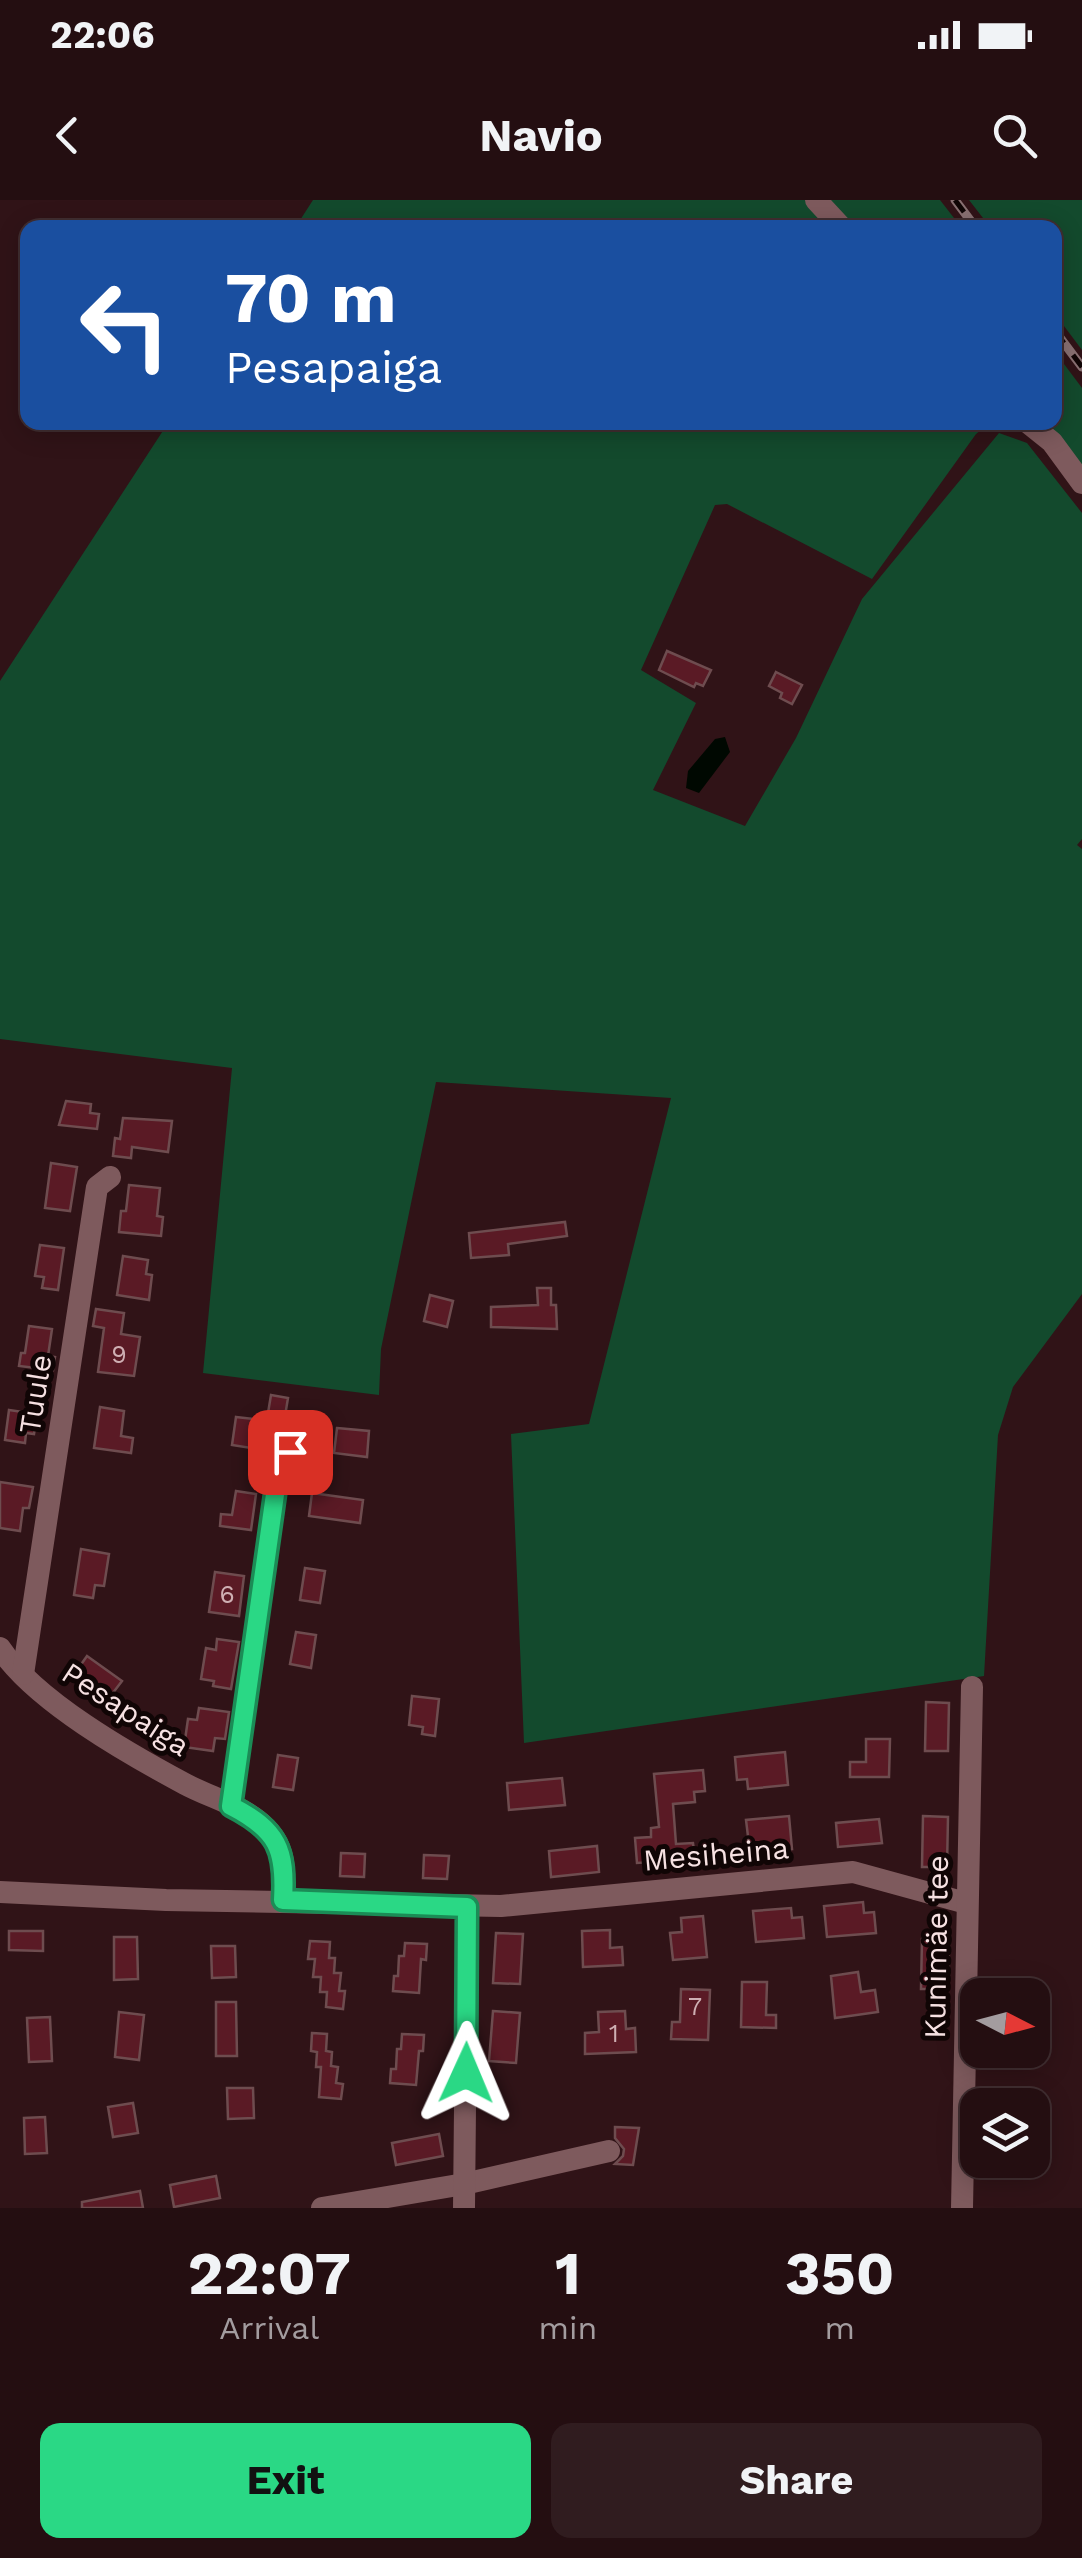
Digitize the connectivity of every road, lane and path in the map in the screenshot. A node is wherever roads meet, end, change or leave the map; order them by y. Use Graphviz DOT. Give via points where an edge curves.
graph roads {
  1 [pos="816,200"];
  2 [pos="835,220"];
  3 [pos="1036,430"];
  4 [pos="1082,483"];
  5 [pos="110,1177"];
  6 [pos="290,1452"];
  7 [pos="30,1626"];
  8 [pos="0,1632"];
  9 [pos="0,1648"];
  10 [pos="23,1674"];
  11 [pos="972,1687"];
  12 [pos="231,1806"];
  13 [pos="0,1892"];
  14 [pos="283,1900"];
  15 [pos="966,1903"];
  16 [pos="467,1907"];
  17 [pos="609,2151"];
  18 [pos="464,2196"];
  19 [pos="322,2208"];
  20 [pos="962,2208"];
  1 -- 2 [label="street"];
  3 -- 4 [label="street"];
  5 -- 7 [label="street, Tuule" via="97,1186"];
  6 -- 12 [label="street" via="279,1466"];
  7 -- 8 [label="street"];
  7 -- 10 [label="street, Tuule"];
  9 -- 10 [label="street, Pesapaiga"];
  10 -- 12 [label="street, Pesapaiga" via="127,1750"];
  11 -- 15 [label="street, Kunimäe tee"];
  12 -- 14 [label="street, Pesapaiga" via="266,1827 277,1843 286,1872"];
  13 -- 14 [label="street"];
  14 -- 16 [label="street"];
  15 -- 16 [label="street, Mesiheina" via="853,1872"];
  15 -- 20 [label="street, Kunimäe tee"];
  16 -- 18 [label="street"];
  17 -- 18 [label="street"];
  18 -- 19 [label="street"];
}
